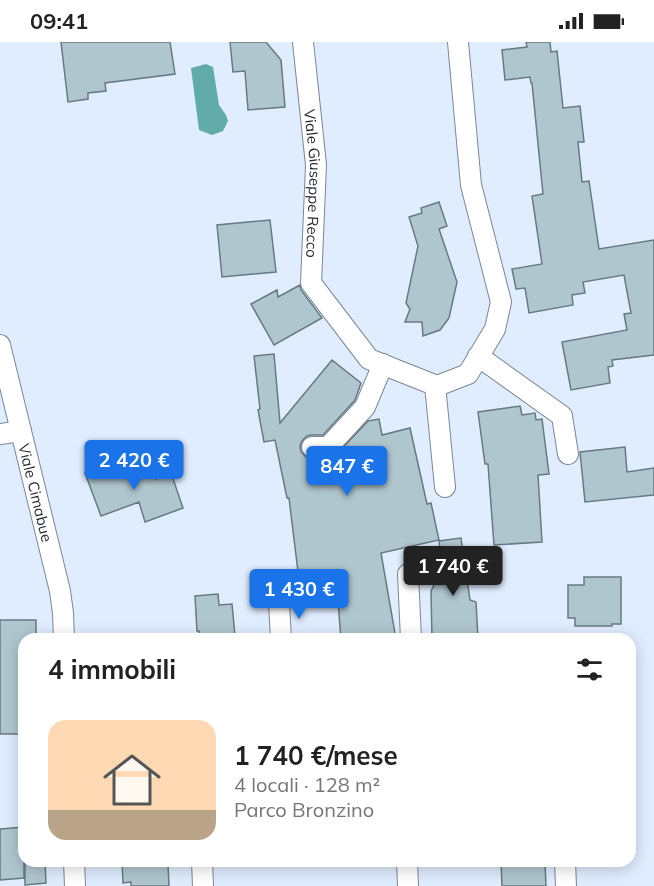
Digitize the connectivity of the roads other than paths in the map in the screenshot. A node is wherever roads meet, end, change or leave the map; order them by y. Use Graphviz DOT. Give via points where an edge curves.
graph roads {
  1 [pos="303,42"];
  2 [pos="458,42"];
  3 [pos="0,345"];
  4 [pos="478,357"];
  5 [pos="383,364"];
  6 [pos="435,385"];
  7 [pos="21,431"];
  8 [pos="0,434"];
  9 [pos="312,447"];
  10 [pos="568,454"];
  11 [pos="445,487"];
  12 [pos="408,574"];
  13 [pos="279,603"];
  14 [pos="64,633"];
  15 [pos="281,633"];
  16 [pos="411,633"];
  17 [pos="74,867"];
  18 [pos="202,867"];
  19 [pos="407,867"];
  20 [pos="565,867"];
  21 [pos="75,886"];
  22 [pos="203,886"];
  23 [pos="408,886"];
  24 [pos="566,886"];
  1 -- 5 [label="street, Viale Giuseppe Recco" via="316,165 311,284 369,359"];
  2 -- 4 [label="street" via="471,185 501,302 495,329"];
  3 -- 7 [label="street, Viale Cimabue"];
  4 -- 6 [label="street" via="468,374"];
  4 -- 10 [label="street" via="562,416"];
  5 -- 6 [label="street, Viale Giuseppe Recco"];
  5 -- 9 [label="street" via="365,407 328,447"];
  6 -- 11 [label="street"];
  7 -- 8 [label="street"];
  7 -- 14 [label="street, Viale Cimabue" via="60,591"];
  12 -- 16 [label="street"];
  13 -- 15 [label="street"];
  17 -- 21 [label="street"];
  18 -- 22 [label="street"];
  19 -- 23 [label="street"];
  20 -- 24 [label="street"];
}
